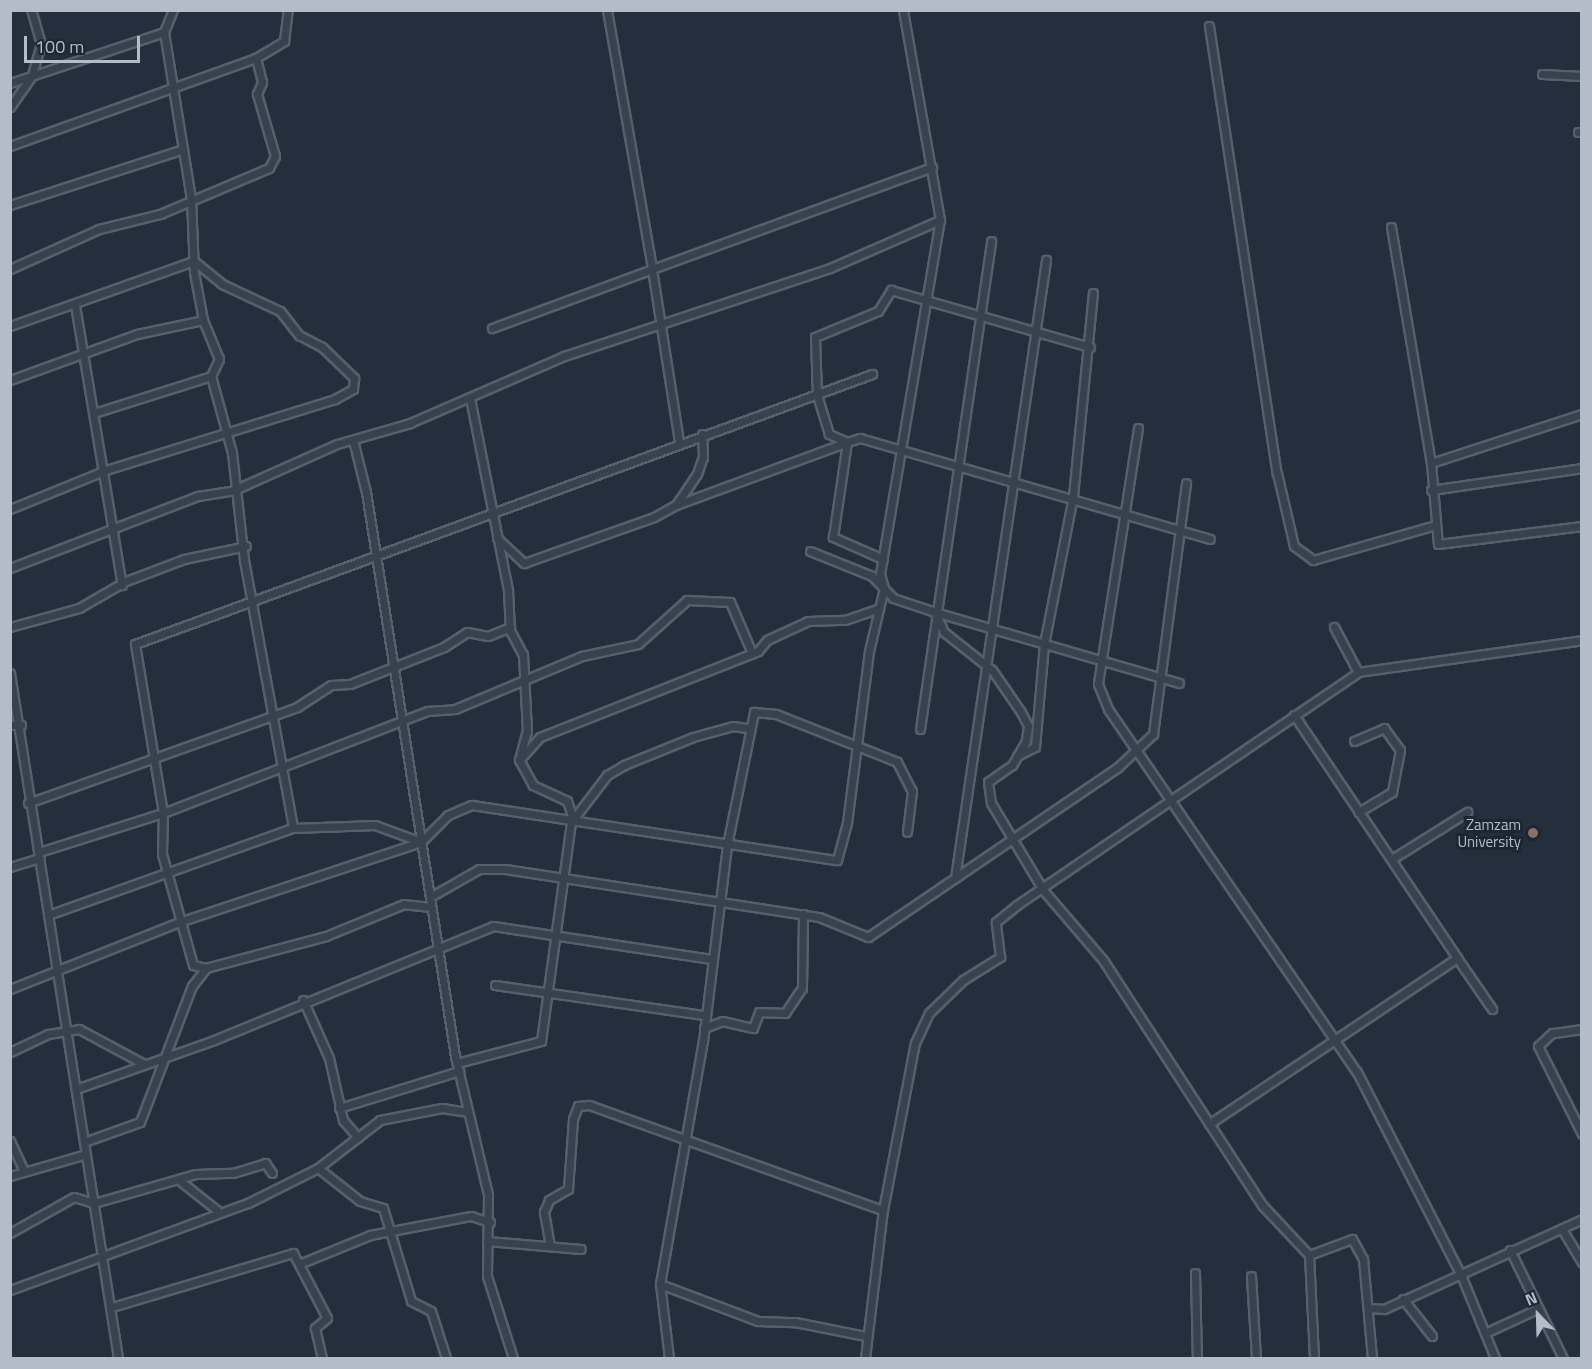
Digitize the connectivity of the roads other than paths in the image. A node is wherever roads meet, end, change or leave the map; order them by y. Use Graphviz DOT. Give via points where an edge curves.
graph roads {
  1 [pos="31,10"];
  2 [pos="172,10"];
  3 [pos="288,10"];
  4 [pos="607,10"];
  5 [pos="903,10"];
  6 [pos="1209,26"];
  7 [pos="164,32"];
  8 [pos="256,58"];
  9 [pos="1542,74"];
  10 [pos="32,75"];
  11 [pos="1581,76"];
  12 [pos="10,83"];
  13 [pos="173,85"];
  14 [pos="10,106"];
  15 [pos="10,146"];
  16 [pos="183,149"];
  17 [pos="932,167"];
  18 [pos="191,198"];
  19 [pos="10,205"];
  20 [pos="940,220"];
  21 [pos="1391,227"];
  22 [pos="991,241"];
  23 [pos="194,261"];
  24 [pos="1046,261"];
  25 [pos="10,269"];
  26 [pos="652,269"];
  27 [pos="1094,293"];
  28 [pos="926,301"];
  29 [pos="75,305"];
  30 [pos="981,317"];
  31 [pos="203,320"];
  32 [pos="661,323"];
  33 [pos="10,326"];
  34 [pos="492,328"];
  35 [pos="1038,333"];
  36 [pos="1090,347"];
  37 [pos="82,357"];
  38 [pos="872,374"];
  39 [pos="211,376"];
  40 [pos="10,380"];
  41 [pos="817,395"];
  42 [pos="470,398"];
  43 [pos="94,413"];
  44 [pos="1581,414"];
  45 [pos="1138,428"];
  46 [pos="228,434"];
  47 [pos="702,434"];
  48 [pos="353,440"];
  49 [pos="679,442"];
  50 [pos="847,442"];
  51 [pos="904,447"];
  52 [pos="1431,463"];
  53 [pos="962,464"];
  54 [pos="1581,468"];
  55 [pos="106,470"];
  56 [pos="1016,480"];
  57 [pos="1186,483"];
  58 [pos="234,490"];
  59 [pos="1431,490"];
  60 [pos="1073,496"];
  61 [pos="676,505"];
  62 [pos="10,509"];
  63 [pos="490,512"];
  64 [pos="1124,513"];
  65 [pos="1436,525"];
  66 [pos="1581,526"];
  67 [pos="115,527"];
  68 [pos="1180,531"];
  69 [pos="497,538"];
  70 [pos="1210,539"];
  71 [pos="246,546"];
  72 [pos="810,551"];
  73 [pos="376,554"];
  74 [pos="883,559"];
  75 [pos="10,568"];
  76 [pos="122,585"];
  77 [pos="884,588"];
  78 [pos="255,601"];
  79 [pos="879,608"];
  80 [pos="935,612"];
  81 [pos="10,627"];
  82 [pos="510,627"];
  83 [pos="1334,627"];
  84 [pos="992,629"];
  85 [pos="1581,640"];
  86 [pos="1044,644"];
  87 [pos="752,653"];
  88 [pos="1104,662"];
  89 [pos="986,666"];
  90 [pos="390,667"];
  91 [pos="1358,672"];
  92 [pos="10,673"];
  93 [pos="1158,677"];
  94 [pos="522,680"];
  95 [pos="1179,682"];
  96 [pos="275,713"];
  97 [pos="1294,715"];
  98 [pos="399,723"];
  99 [pos="10,725"];
  100 [pos="21,725"];
  101 [pos="747,728"];
  102 [pos="920,729"];
  103 [pos="1354,741"];
  104 [pos="856,745"];
  105 [pos="1138,749"];
  106 [pos="1017,756"];
  107 [pos="152,760"];
  108 [pos="519,760"];
  109 [pos="285,767"];
  110 [pos="1170,798"];
  111 [pos="28,803"];
  112 [pos="1359,812"];
  113 [pos="1467,812"];
  114 [pos="163,813"];
  115 [pos="572,821"];
  116 [pos="293,828"];
  117 [pos="907,832"];
  118 [pos="1011,840"];
  119 [pos="421,842"];
  120 [pos="726,845"];
  121 [pos="40,855"];
  122 [pos="1392,859"];
  123 [pos="10,867"];
  124 [pos="166,870"];
  125 [pos="565,878"];
  126 [pos="955,878"];
  127 [pos="1043,890"];
  128 [pos="430,897"];
  129 [pos="719,902"];
  130 [pos="431,907"];
  131 [pos="803,914"];
  132 [pos="48,915"];
  133 [pos="179,922"];
  134 [pos="556,935"];
  135 [pos="437,952"];
  136 [pos="1457,958"];
  137 [pos="710,959"];
  138 [pos="206,968"];
  139 [pos="59,969"];
  140 [pos="495,985"];
  141 [pos="10,989"];
  142 [pos="548,991"];
  143 [pos="303,1000"];
  144 [pos="1492,1009"];
  145 [pos="704,1015"];
  146 [pos="704,1028"];
  147 [pos="1581,1029"];
  148 [pos="67,1034"];
  149 [pos="1331,1042"];
  150 [pos="10,1052"];
  151 [pos="166,1056"];
  152 [pos="457,1063"];
  153 [pos="144,1064"];
  154 [pos="459,1071"];
  155 [pos="76,1089"];
  156 [pos="339,1108"];
  157 [pos="467,1112"];
  158 [pos="1209,1124"];
  159 [pos="1581,1134"];
  160 [pos="358,1138"];
  161 [pos="686,1139"];
  162 [pos="10,1141"];
  163 [pos="84,1142"];
  164 [pos="86,1154"];
  165 [pos="318,1168"];
  166 [pos="24,1172"];
  167 [pos="272,1173"];
  168 [pos="10,1176"];
  169 [pos="179,1180"];
  170 [pos="94,1203"];
  171 [pos="883,1210"];
  172 [pos="218,1211"];
  173 [pos="1581,1219"];
  174 [pos="490,1222"];
  175 [pos="1562,1228"];
  176 [pos="390,1230"];
  177 [pos="10,1233"];
  178 [pos="486,1241"];
  179 [pos="550,1246"];
  180 [pos="581,1249"];
  181 [pos="1510,1250"];
  182 [pos="1310,1255"];
  183 [pos="104,1256"];
  184 [pos="1581,1262"];
  185 [pos="299,1264"];
  186 [pos="1195,1274"];
  187 [pos="1461,1275"];
  188 [pos="1251,1276"];
  189 [pos="660,1284"];
  190 [pos="10,1290"];
  191 [pos="1403,1299"];
  192 [pos="112,1307"];
  193 [pos="1368,1308"];
  194 [pos="1537,1309"];
  195 [pos="1485,1333"];
  196 [pos="865,1336"];
  197 [pos="1432,1336"];
  198 [pos="118,1359"];
  199 [pos="322,1359"];
  200 [pos="446,1359"];
  201 [pos="513,1359"];
  202 [pos="669,1359"];
  203 [pos="865,1359"];
  204 [pos="1197,1359"];
  205 [pos="1256,1359"];
  206 [pos="1314,1359"];
  207 [pos="1372,1359"];
  208 [pos="1495,1359"];
  209 [pos="1563,1359"];
  1 -- 10 [label="street" via="40,44"];
  2 -- 7 [label="street"];
  3 -- 8 [label="street" via="284,41"];
  4 -- 26 [label="street"];
  5 -- 17 [label="street"];
  6 -- 65 [label="street" via="1277,473 1294,546 1313,560"];
  7 -- 10 [label="street"];
  7 -- 13 [label="street"];
  8 -- 13 [label="street"];
  8 -- 18 [label="street" via="262,82 257,94 274,162"];
  9 -- 11 [label="street"];
  10 -- 12 [label="street"];
  10 -- 14 [label="street"];
  13 -- 15 [label="street"];
  13 -- 16 [label="street"];
  16 -- 18 [label="street"];
  16 -- 19 [label="street"];
  17 -- 20 [label="street"];
  17 -- 26 [label="street"];
  18 -- 23 [label="street"];
  18 -- 25 [label="street" via="160,214 99,229"];
  20 -- 28 [label="street"];
  20 -- 32 [label="street" via="830,268"];
  21 -- 52 [label="street"];
  22 -- 30 [label="street"];
  23 -- 29 [label="street"];
  23 -- 31 [label="street"];
  23 -- 46 [label="street" via="222,284 280,311 299,335 322,347 354,378 353,389 335,399"];
  24 -- 35 [label="street"];
  26 -- 32 [label="street"];
  26 -- 34 [label="street"];
  27 -- 36 [label="street"];
  28 -- 30 [label="street"];
  28 -- 41 [label="street" via="891,290 878,310 814,337"];
  28 -- 51 [label="street"];
  29 -- 33 [label="street"];
  29 -- 37 [label="street"];
  30 -- 35 [label="street"];
  30 -- 53 [label="street"];
  31 -- 37 [label="street" via="137,334"];
  31 -- 39 [label="street" via="219,359"];
  32 -- 42 [label="street" via="564,356"];
  32 -- 49 [label="street"];
  35 -- 36 [label="street"];
  35 -- 56 [label="street"];
  36 -- 60 [label="street"];
  37 -- 40 [label="street"];
  37 -- 43 [label="street"];
  38 -- 41 [label="street"];
  39 -- 43 [label="street"];
  39 -- 46 [label="street"];
  41 -- 47 [label="street"];
  41 -- 50 [label="street" via="829,434"];
  42 -- 48 [label="street"];
  42 -- 63 [label="street"];
  43 -- 55 [label="street"];
  44 -- 52 [label="street"];
  45 -- 64 [label="street"];
  46 -- 55 [label="street"];
  46 -- 58 [label="street"];
  47 -- 49 [label="street"];
  47 -- 61 [label="street" via="700,466"];
  48 -- 58 [label="street"];
  48 -- 73 [label="street"];
  49 -- 63 [label="street"];
  50 -- 51 [label="street" via="874,439"];
  50 -- 61 [label="street"];
  50 -- 74 [label="street" via="833,537"];
  51 -- 53 [label="street"];
  51 -- 74 [label="street"];
  52 -- 59 [label="street"];
  53 -- 56 [label="street"];
  53 -- 80 [label="street"];
  54 -- 59 [label="street"];
  55 -- 62 [label="street"];
  55 -- 67 [label="street"];
  56 -- 60 [label="street"];
  56 -- 84 [label="street"];
  57 -- 68 [label="street"];
  58 -- 67 [label="street" via="210,492"];
  58 -- 71 [label="street"];
  59 -- 65 [label="street"];
  60 -- 64 [label="street"];
  60 -- 86 [label="street"];
  61 -- 69 [label="street" via="524,563"];
  63 -- 69 [label="street"];
  63 -- 73 [label="street"];
  64 -- 68 [label="street"];
  64 -- 88 [label="street"];
  65 -- 66 [label="street" via="1438,544"];
  67 -- 75 [label="street"];
  67 -- 76 [label="street"];
  68 -- 70 [label="street"];
  68 -- 93 [label="street"];
  69 -- 82 [label="street"];
  71 -- 76 [label="street" via="184,559"];
  71 -- 78 [label="street"];
  72 -- 77 [label="street" via="872,576"];
  73 -- 78 [label="street"];
  73 -- 90 [label="street"];
  74 -- 77 [label="street"];
  76 -- 81 [label="street" via="79,608"];
  77 -- 79 [label="street"];
  77 -- 80 [label="street" via="893,598"];
  78 -- 96 [label="street"];
  78 -- 107 [label="street" via="229,606 135,644"];
  79 -- 87 [label="street" via="846,620 807,621"];
  79 -- 104 [label="street"];
  80 -- 84 [label="street"];
  80 -- 89 [label="street" via="944,632"];
  80 -- 102 [label="street" via="931,681"];
  82 -- 90 [label="street" via="488,636 467,632 453,644"];
  82 -- 94 [label="street" via="523,655"];
  83 -- 91 [label="street"];
  84 -- 86 [label="street"];
  84 -- 89 [label="street"];
  85 -- 91 [label="street"];
  86 -- 88 [label="street"];
  86 -- 106 [label="street" via="1035,747"];
  87 -- 94 [label="street" via="730,602 687,600 638,644 607,648"];
  87 -- 108 [label="street" via="540,737"];
  88 -- 93 [label="street"];
  88 -- 105 [label="street" via="1098,684 1104,700"];
  89 -- 106 [label="street" via="1026,720 1028,734"];
  89 -- 126 [label="street"];
  90 -- 96 [label="street" via="350,684 331,685"];
  90 -- 98 [label="street"];
  91 -- 97 [label="street"];
  92 -- 100 [label="street"];
  93 -- 95 [label="street"];
  93 -- 105 [label="street" via="1153,734"];
  94 -- 98 [label="street" via="455,709 428,711"];
  94 -- 108 [label="street" via="527,731"];
  96 -- 107 [label="street"];
  96 -- 109 [label="street"];
  97 -- 110 [label="street"];
  97 -- 112 [label="street"];
  98 -- 109 [label="street"];
  98 -- 119 [label="street"];
  99 -- 100 [label="street"];
  100 -- 111 [label="street"];
  101 -- 104 [label="street" via="754,712 776,714"];
  101 -- 115 [label="street" via="733,726 693,737 624,765 607,775"];
  101 -- 120 [label="street"];
  103 -- 112 [label="street" via="1383,728 1400,750 1392,792"];
  104 -- 117 [label="street" via="897,762 908,775 912,791"];
  104 -- 120 [label="street" via="837,860"];
  105 -- 110 [label="street"];
  105 -- 118 [label="street"];
  106 -- 118 [label="street" via="987,787"];
  107 -- 111 [label="street"];
  107 -- 114 [label="street"];
  108 -- 115 [label="street" via="533,785 567,801"];
  109 -- 114 [label="street"];
  109 -- 116 [label="street"];
  110 -- 127 [label="street"];
  110 -- 149 [label="street"];
  111 -- 121 [label="street"];
  112 -- 122 [label="street"];
  113 -- 122 [label="street"];
  114 -- 121 [label="street"];
  114 -- 124 [label="street"];
  115 -- 119 [label="street" via="472,805 448,815"];
  115 -- 120 [label="street"];
  115 -- 125 [label="street"];
  116 -- 119 [label="street" via="375,825"];
  116 -- 124 [label="street"];
  118 -- 126 [label="street"];
  118 -- 127 [label="street"];
  119 -- 128 [label="street"];
  119 -- 133 [label="street"];
  120 -- 129 [label="street"];
  121 -- 123 [label="street"];
  121 -- 132 [label="street"];
  122 -- 136 [label="street"];
  124 -- 132 [label="street"];
  124 -- 133 [label="street"];
  125 -- 128 [label="street" via="484,867"];
  125 -- 129 [label="street"];
  125 -- 134 [label="street"];
  126 -- 131 [label="street" via="868,937 861,938 834,920"];
  127 -- 158 [label="street" via="1103,960"];
  127 -- 171 [label="street" via="996,922 1000,957 963,980 924,1022"];
  128 -- 130 [label="street"];
  129 -- 131 [label="street"];
  129 -- 137 [label="street"];
  130 -- 135 [label="street"];
  130 -- 138 [label="street" via="404,904 326,936"];
  131 -- 146 [label="street" via="802,988 785,1012 759,1012 753,1028 722,1021"];
  132 -- 139 [label="street"];
  133 -- 138 [label="street" via="189,961"];
  133 -- 139 [label="street"];
  134 -- 135 [label="street" via="493,926"];
  134 -- 137 [label="street"];
  134 -- 142 [label="street"];
  135 -- 143 [label="street"];
  135 -- 152 [label="street"];
  136 -- 144 [label="street"];
  136 -- 149 [label="street"];
  137 -- 145 [label="street"];
  138 -- 151 [label="street" via="192,986"];
  139 -- 141 [label="street"];
  139 -- 148 [label="street"];
  140 -- 142 [label="street"];
  142 -- 145 [label="street"];
  142 -- 152 [label="street" via="542,1041"];
  143 -- 151 [label="street"];
  143 -- 156 [label="street" via="329,1058"];
  145 -- 146 [label="street"];
  146 -- 161 [label="street"];
  147 -- 159 [label="street" via="1552,1033 1538,1046"];
  148 -- 150 [label="street" via="48,1034"];
  148 -- 153 [label="street" via="80,1029"];
  148 -- 155 [label="street"];
  149 -- 158 [label="street"];
  149 -- 187 [label="street" via="1371,1096 1440,1242"];
  151 -- 153 [label="street"];
  151 -- 163 [label="street" via="140,1122"];
  152 -- 154 [label="street"];
  153 -- 155 [label="street"];
  154 -- 156 [label="street"];
  154 -- 157 [label="street"];
  155 -- 163 [label="street"];
  156 -- 160 [label="street"];
  157 -- 160 [label="street" via="442,1108 387,1118"];
  157 -- 174 [label="street"];
  158 -- 182 [label="street" via="1263,1206"];
  160 -- 165 [label="street"];
  161 -- 171 [label="street"];
  161 -- 179 [label="street" via="589,1105 578,1106 568,1189 549,1200 544,1212"];
  161 -- 189 [label="street"];
  162 -- 166 [label="street"];
  163 -- 164 [label="street"];
  164 -- 166 [label="street"];
  164 -- 170 [label="street"];
  165 -- 172 [label="street"];
  165 -- 176 [label="street" via="362,1202 380,1205"];
  166 -- 168 [label="street"];
  167 -- 169 [label="street" via="265,1163"];
  169 -- 170 [label="street"];
  169 -- 172 [label="street"];
  170 -- 177 [label="street" via="74,1197"];
  170 -- 183 [label="street"];
  171 -- 196 [label="street"];
  172 -- 183 [label="street"];
  173 -- 175 [label="street"];
  174 -- 176 [label="street" via="471,1216"];
  174 -- 178 [label="street"];
  175 -- 181 [label="street"];
  175 -- 184 [label="street"];
  176 -- 185 [label="street"];
  176 -- 200 [label="street" via="411,1301 431,1311"];
  178 -- 179 [label="street"];
  178 -- 201 [label="street" via="491,1297"];
  179 -- 180 [label="street"];
  181 -- 187 [label="street"];
  181 -- 194 [label="street"];
  182 -- 193 [label="street" via="1352,1239 1363,1259"];
  182 -- 206 [label="street"];
  183 -- 190 [label="street"];
  183 -- 192 [label="street"];
  185 -- 192 [label="street" via="293,1253 264,1258"];
  185 -- 199 [label="street" via="327,1318 315,1328"];
  186 -- 204 [label="street"];
  187 -- 191 [label="street"];
  187 -- 195 [label="street"];
  188 -- 205 [label="street"];
  189 -- 196 [label="street" via="758,1321 795,1322"];
  189 -- 202 [label="street"];
  191 -- 193 [label="street" via="1384,1309"];
  191 -- 197 [label="street"];
  192 -- 198 [label="street"];
  193 -- 207 [label="street"];
  194 -- 195 [label="street"];
  194 -- 209 [label="street"];
  195 -- 208 [label="street"];
  196 -- 203 [label="street"];
}
